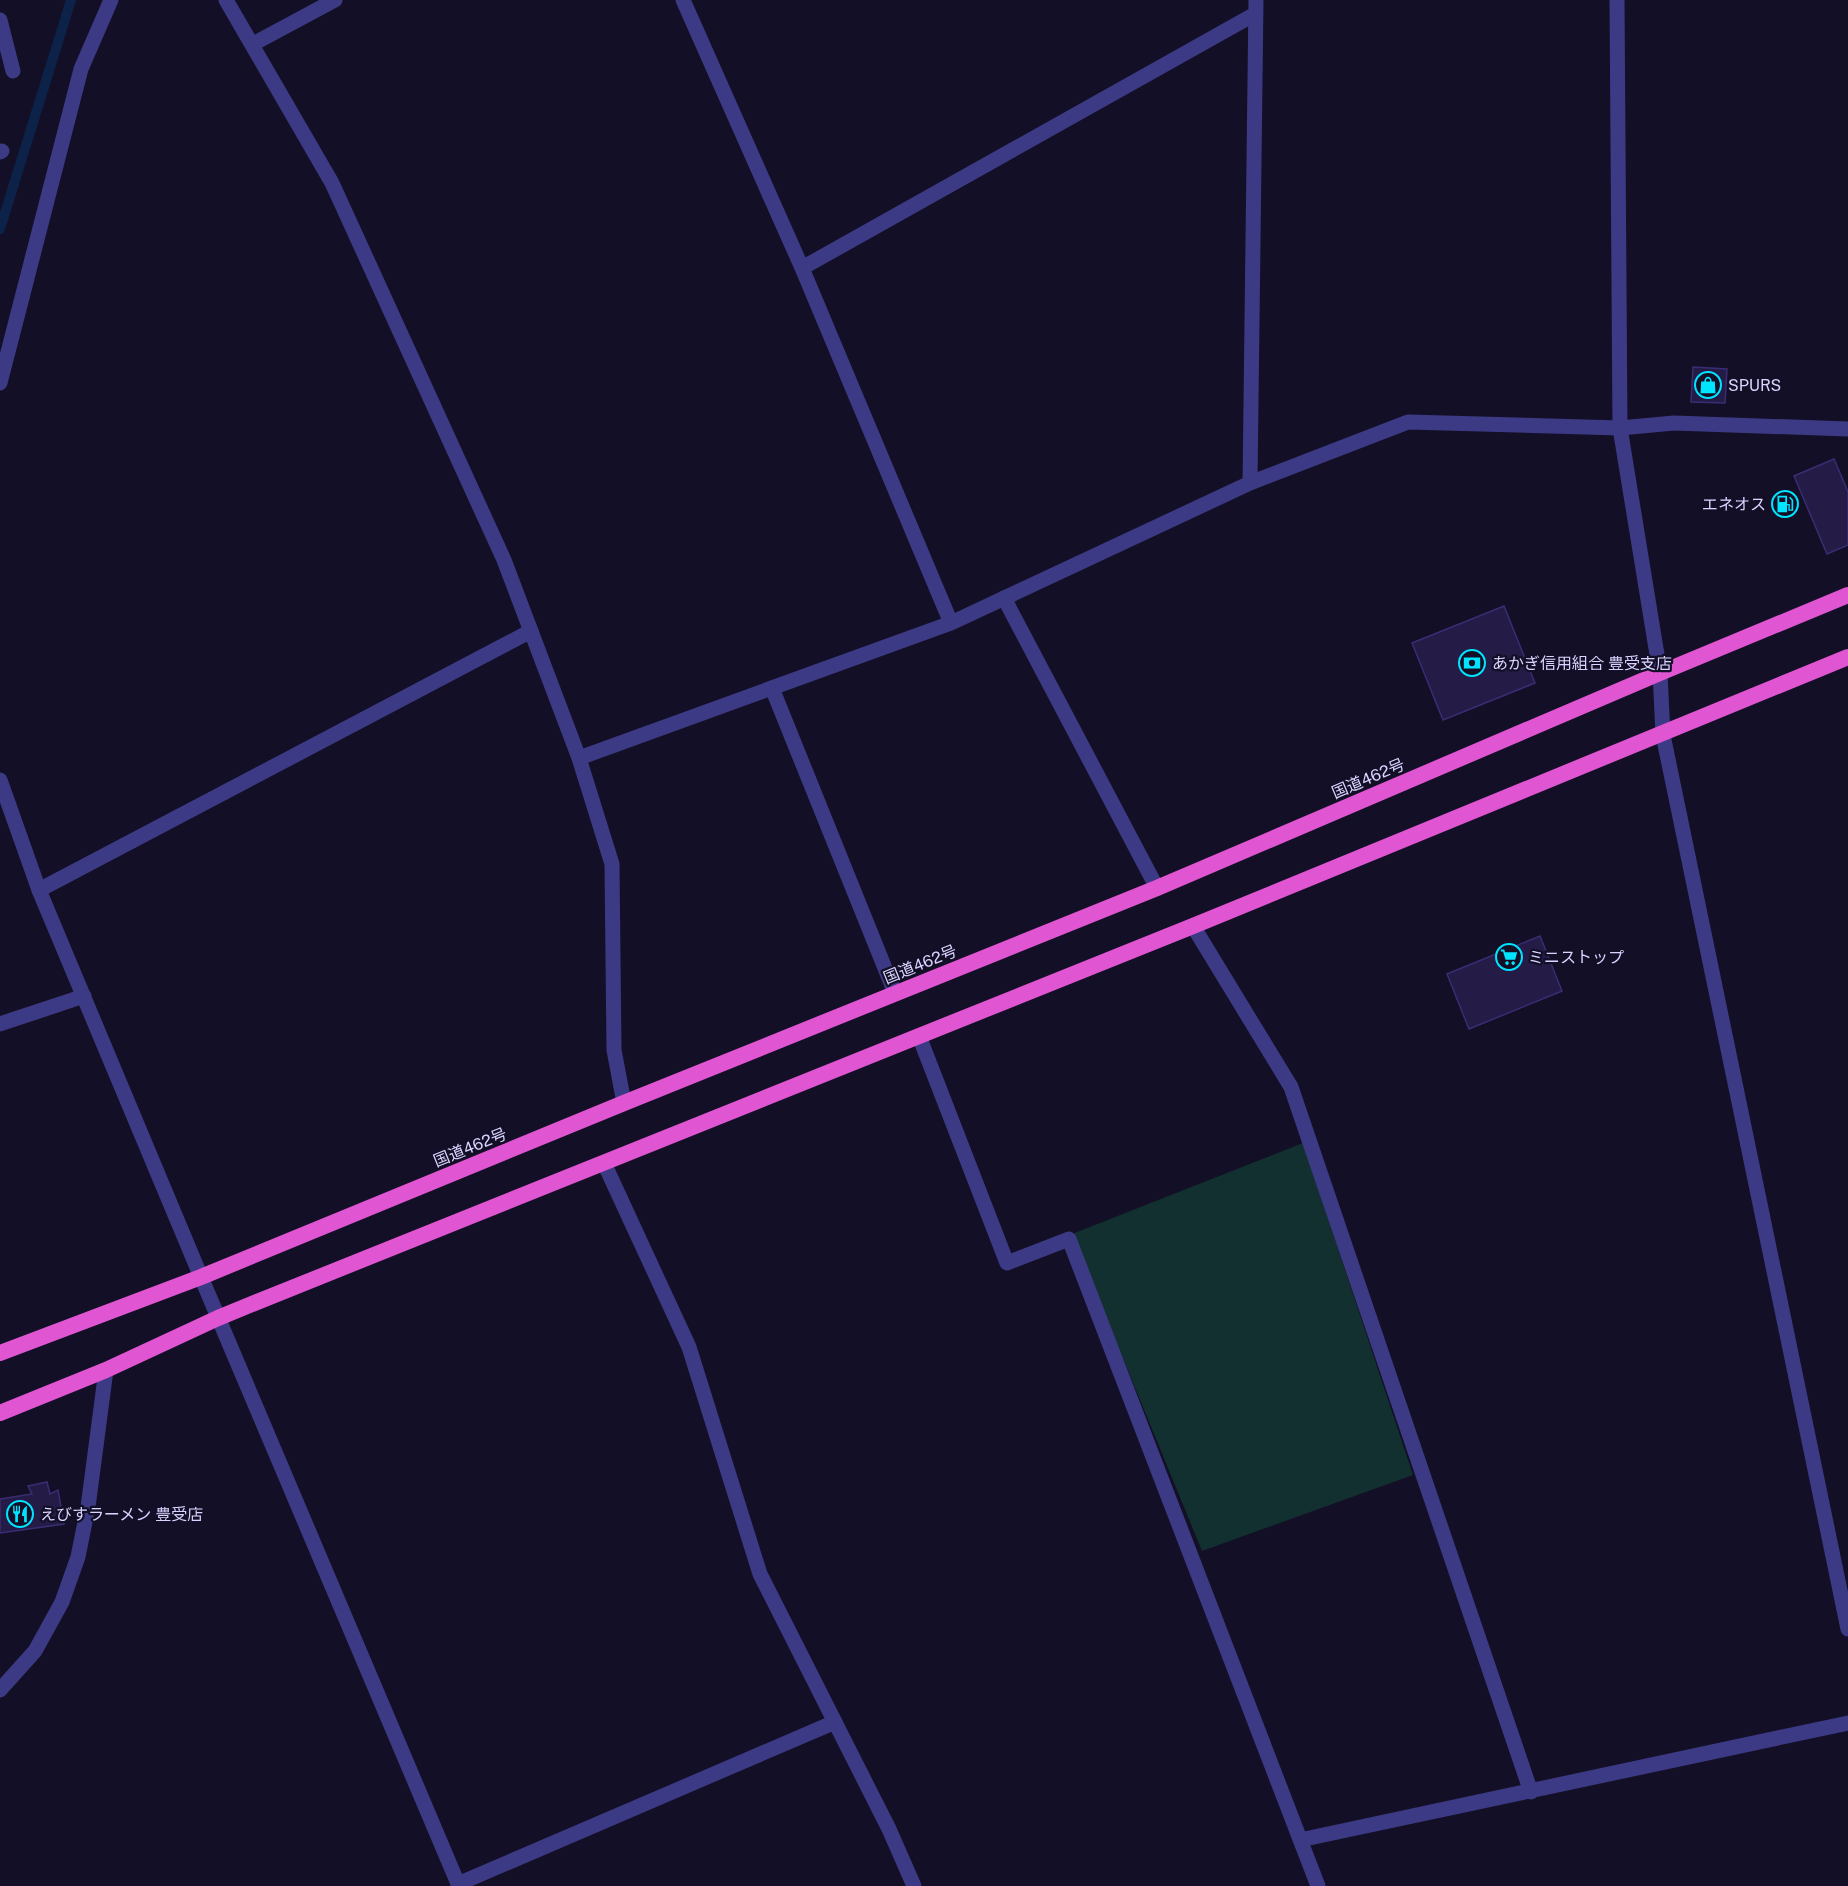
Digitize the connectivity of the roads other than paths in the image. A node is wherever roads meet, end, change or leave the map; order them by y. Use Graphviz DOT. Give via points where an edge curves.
graph roads {
  1 [pos="111,0"];
  2 [pos="226,0"];
  3 [pos="335,0"];
  4 [pos="683,0"];
  5 [pos="1617,0"];
  6 [pos="1256,7"];
  7 [pos="0,20"];
  8 [pos="253,44"];
  9 [pos="13,71"];
  10 [pos="802,268"];
  11 [pos="0,383"];
  12 [pos="1620,428"];
  13 [pos="1848,429"];
  14 [pos="1250,483"];
  15 [pos="1848,595"];
  16 [pos="1004,598"];
  17 [pos="951,623"];
  18 [pos="531,631"];
  19 [pos="1848,657"];
  20 [pos="1660,673"];
  21 [pos="772,688"];
  22 [pos="1663,735"];
  23 [pos="579,758"];
  24 [pos="0,780"];
  25 [pos="1157,888"];
  26 [pos="39,890"];
  27 [pos="1193,926"];
  28 [pos="895,993"];
  29 [pos="84,996"];
  30 [pos="0,1024"];
  31 [pos="919,1036"];
  32 [pos="624,1103"];
  33 [pos="604,1163"];
  34 [pos="201,1277"];
  35 [pos="218,1318"];
  36 [pos="0,1353"];
  37 [pos="106,1370"];
  38 [pos="0,1413"];
  39 [pos="1848,1629"];
  40 [pos="0,1690"];
  41 [pos="835,1722"];
  42 [pos="1848,1723"];
  43 [pos="1531,1791"];
  44 [pos="1300,1840"];
  45 [pos="458,1885"];
  46 [pos="914,1886"];
  47 [pos="1318,1886"];
  1 -- 11 [label="street" via="81,69"];
  2 -- 8 [label="street"];
  3 -- 8 [label="street"];
  4 -- 10 [label="street"];
  5 -- 12 [label="street"];
  6 -- 10 [label="street"];
  6 -- 14 [label="street"];
  7 -- 9 [label="street"];
  8 -- 18 [label="street" via="333,183 504,560"];
  10 -- 17 [label="street"];
  12 -- 13 [label="street" via="1674,423"];
  12 -- 14 [label="street" via="1407,422"];
  12 -- 20 [label="street"];
  14 -- 16 [label="street"];
  15 -- 20 [label="highway, 国道462号"];
  16 -- 17 [label="street"];
  16 -- 25 [label="street"];
  17 -- 21 [label="street"];
  18 -- 23 [label="street"];
  18 -- 26 [label="street"];
  19 -- 22 [label="highway"];
  20 -- 22 [label="street"];
  20 -- 25 [label="highway, 国道462号"];
  21 -- 23 [label="street"];
  21 -- 28 [label="street"];
  22 -- 27 [label="highway"];
  22 -- 39 [label="street"];
  23 -- 32 [label="street" via="612,864 614,1050"];
  24 -- 26 [label="street"];
  25 -- 28 [label="highway, 国道462号"];
  26 -- 29 [label="street"];
  27 -- 31 [label="highway"];
  27 -- 43 [label="street" via="1291,1087"];
  28 -- 32 [label="highway, 国道462号"];
  29 -- 30 [label="street"];
  29 -- 34 [label="street"];
  31 -- 33 [label="highway"];
  31 -- 44 [label="street" via="1007,1263 1069,1239"];
  32 -- 34 [label="highway, 国道462号"];
  33 -- 35 [label="highway"];
  33 -- 41 [label="street" via="689,1347 760,1574"];
  34 -- 35 [label="street"];
  34 -- 36 [label="highway, 国道462号"];
  35 -- 37 [label="highway"];
  35 -- 45 [label="street"];
  37 -- 38 [label="highway"];
  37 -- 40 [label="street" via="78,1557 62,1602 35,1651"];
  41 -- 45 [label="street"];
  41 -- 46 [label="street" via="890,1829"];
  42 -- 43 [label="street"];
  43 -- 44 [label="street"];
  44 -- 47 [label="street"];
}
